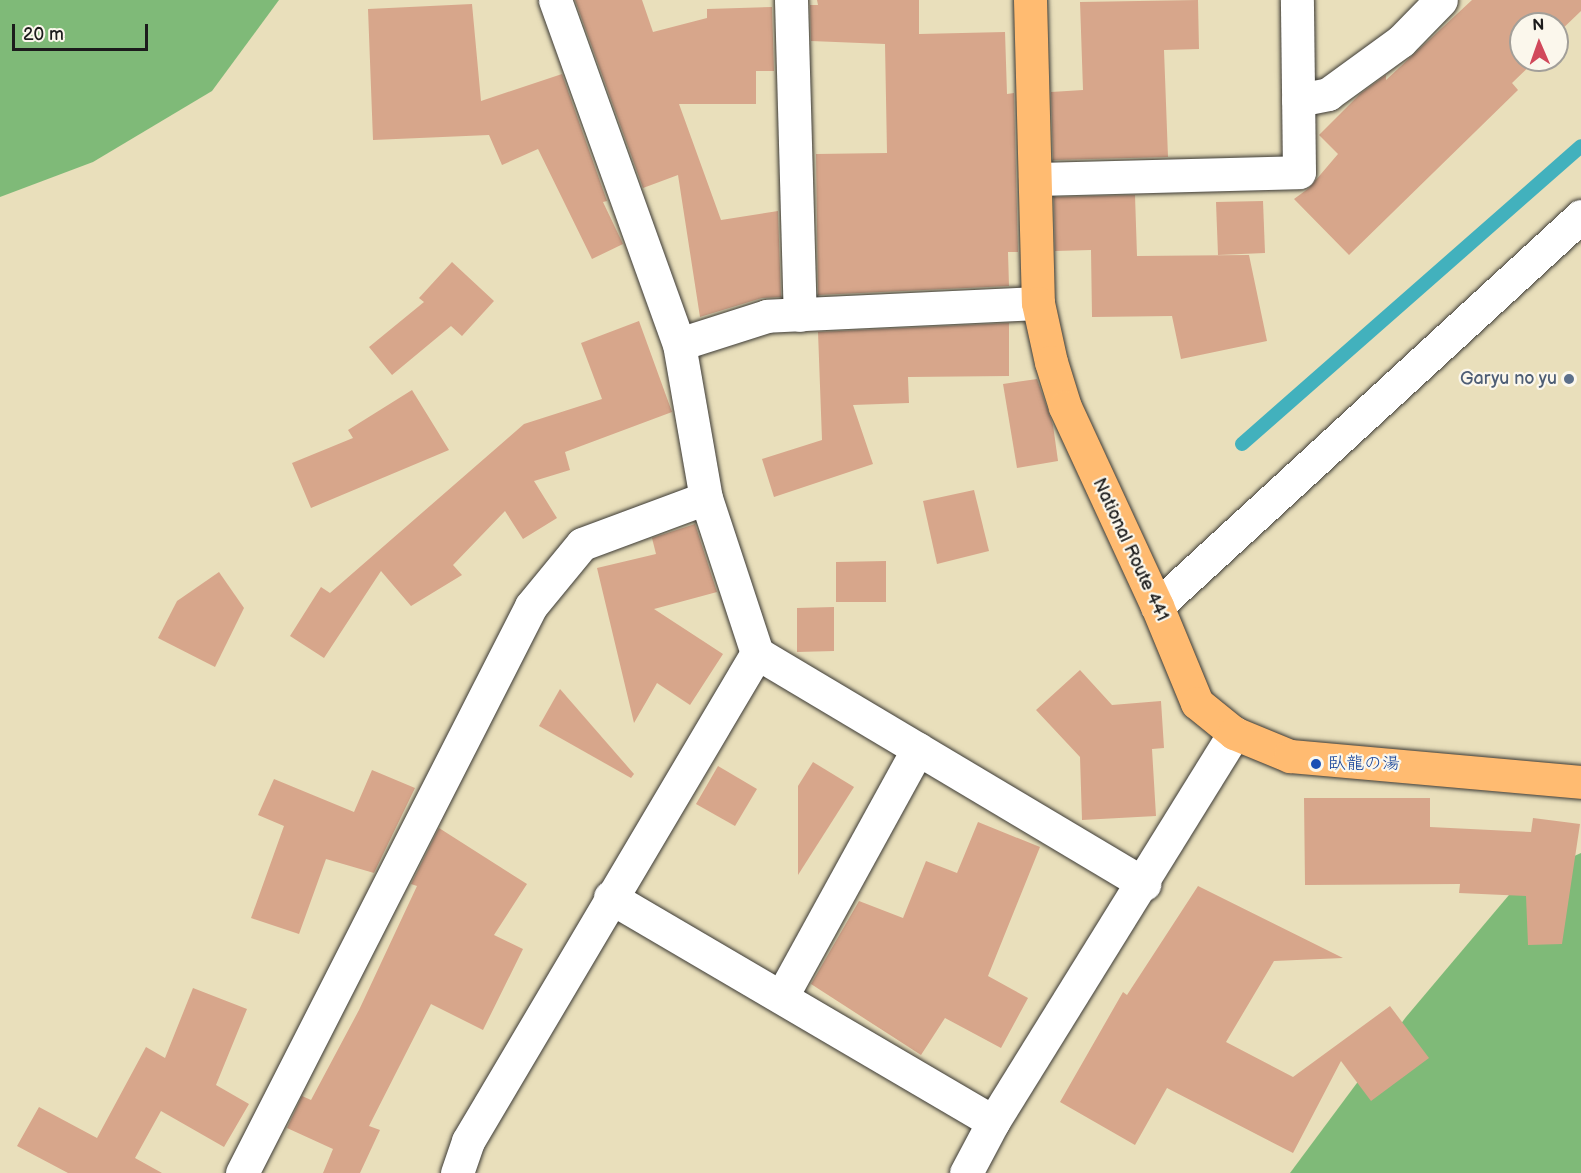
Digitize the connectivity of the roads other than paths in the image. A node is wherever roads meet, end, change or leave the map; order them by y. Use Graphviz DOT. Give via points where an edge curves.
graph roads {
  1 [pos="555,0"];
  2 [pos="791,0"];
  3 [pos="1030,0"];
  4 [pos="1298,0"];
  5 [pos="1441,0"];
  6 [pos="1298,100"];
  7 [pos="1035,179"];
  8 [pos="1581,216"];
  9 [pos="1038,303"];
  10 [pos="800,315"];
  11 [pos="679,344"];
  12 [pos="706,498"];
  13 [pos="1157,606"];
  14 [pos="757,653"];
  15 [pos="1234,733"];
  16 [pos="918,749"];
  17 [pos="1581,782"];
  18 [pos="1144,884"];
  19 [pos="610,897"];
  20 [pos="782,996"];
  21 [pos="993,1122"];
  22 [pos="242,1173"];
  23 [pos="457,1173"];
  24 [pos="966,1173"];
  1 -- 11 [label="street"];
  2 -- 10 [label="street"];
  3 -- 7 [label="highway, National Route 441"];
  4 -- 6 [label="street"];
  5 -- 6 [label="street" via="1401,41 1328,94"];
  6 -- 7 [label="street" via="1299,172"];
  7 -- 9 [label="highway, National Route 441"];
  8 -- 13 [label="street"];
  9 -- 10 [label="street"];
  9 -- 13 [label="highway, National Route 441" via="1065,407"];
  10 -- 11 [label="street" via="767,316"];
  11 -- 12 [label="street"];
  12 -- 14 [label="street"];
  12 -- 22 [label="street" via="582,544 531,606"];
  13 -- 15 [label="highway, National Route 441" via="1197,703"];
  14 -- 16 [label="street"];
  14 -- 19 [label="street"];
  15 -- 17 [label="highway, National Route 441" via="1290,756"];
  15 -- 18 [label="street"];
  16 -- 18 [label="street"];
  16 -- 20 [label="street"];
  18 -- 21 [label="street"];
  19 -- 20 [label="street"];
  19 -- 23 [label="street" via="468,1141"];
  20 -- 21 [label="street"];
  21 -- 24 [label="street"];
}
